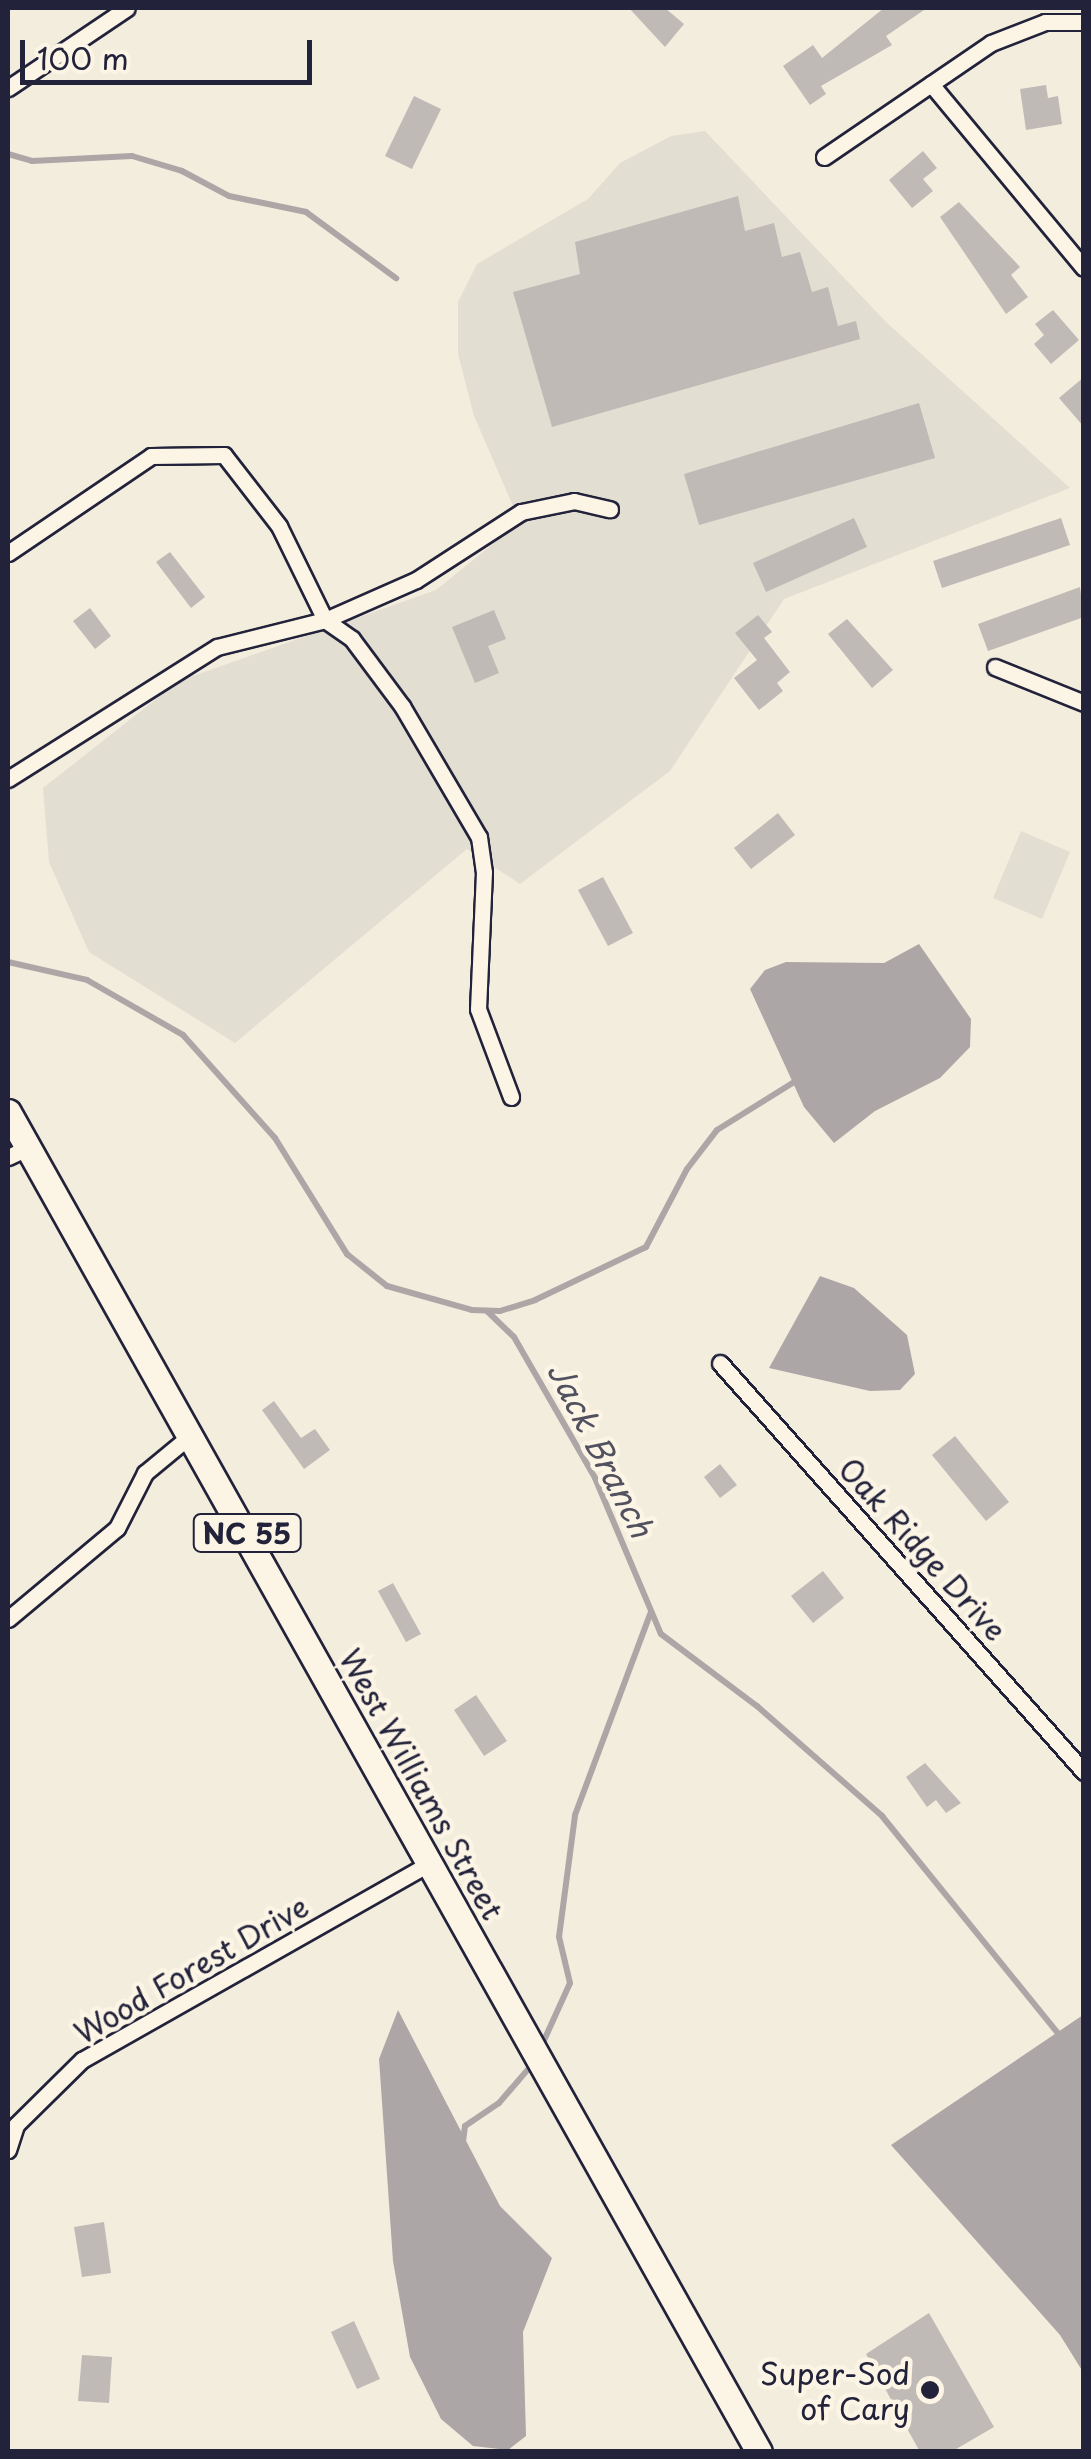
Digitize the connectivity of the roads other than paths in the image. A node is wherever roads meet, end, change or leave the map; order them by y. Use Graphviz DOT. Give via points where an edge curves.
graph roads {
  1 [pos="127,8"];
  2 [pos="1084,22"];
  3 [pos="930,84"];
  4 [pos="8,88"];
  5 [pos="824,157"];
  6 [pos="1084,268"];
  7 [pos="610,509"];
  8 [pos="8,553"];
  9 [pos="325,620"];
  10 [pos="996,667"];
  11 [pos="1084,703"];
  12 [pos="8,779"];
  13 [pos="511,1097"];
  14 [pos="8,1112"];
  15 [pos="18,1152"];
  16 [pos="720,1363"];
  17 [pos="191,1436"];
  18 [pos="8,1619"];
  19 [pos="1084,1772"];
  20 [pos="429,1864"];
  21 [pos="8,2150"];
  22 [pos="759,2452"];
  1 -- 4 [label="street"];
  2 -- 3 [label="street" via="1020,30"];
  3 -- 5 [label="street"];
  3 -- 6 [label="street"];
  7 -- 9 [label="street" via="574,501 521,512 416,580"];
  8 -- 9 [label="street" via="152,456 224,455 279,526"];
  9 -- 12 [label="street" via="217,646"];
  9 -- 13 [label="street" via="352,639 402,706 479,838 484,872 478,1009"];
  10 -- 11 [label="street"];
  14 -- 15 [label="main road, NC 55"];
  15 -- 17 [label="main road, West Williams Street / NC 55"];
  16 -- 19 [label="street, Oak Ridge Drive"];
  17 -- 18 [label="street" via="145,1473 117,1528"];
  17 -- 20 [label="main road, West Williams Street / NC 55"];
  20 -- 21 [label="street, Wood Forest Drive" via="82,2060 16,2125"];
  20 -- 22 [label="main road, West Williams Street / NC 55"];
}
